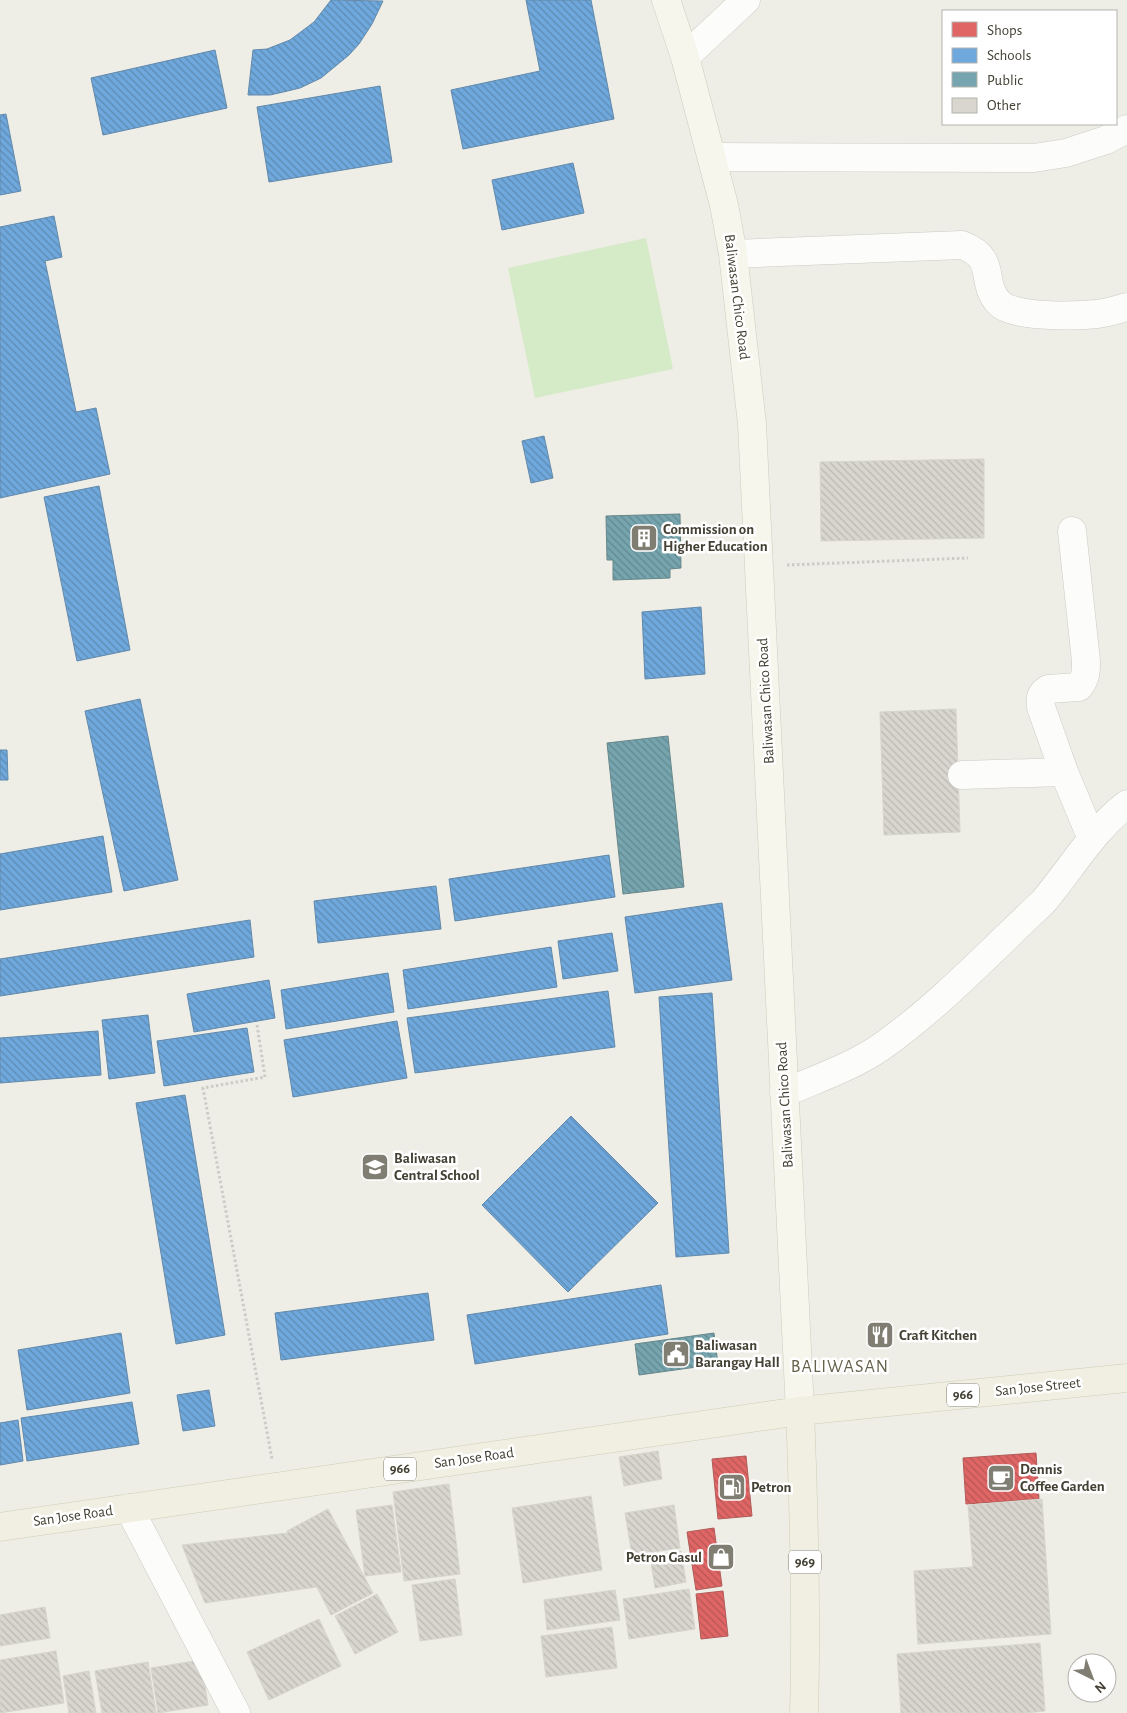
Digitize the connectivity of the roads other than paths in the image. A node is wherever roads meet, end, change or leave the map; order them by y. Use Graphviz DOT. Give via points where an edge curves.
graph roads {
  1 [pos="666,0"];
  2 [pos="746,0"];
  3 [pos="686,57"];
  4 [pos="1127,129"];
  5 [pos="712,156"];
  6 [pos="733,254"];
  7 [pos="1127,307"];
  8 [pos="1072,531"];
  9 [pos="1064,772"];
  10 [pos="962,775"];
  11 [pos="1127,804"];
  12 [pos="1092,840"];
  13 [pos="784,1093"];
  14 [pos="1127,1378"];
  15 [pos="800,1411"];
  16 [pos="130,1508"];
  17 [pos="0,1527"];
  18 [pos="236,1713"];
  19 [pos="804,1713"];
  1 -- 3 [label="main road, Baliwasan Chico Road"];
  2 -- 3 [label="street"];
  3 -- 5 [label="main road, Baliwasan Chico Road"];
  4 -- 5 [label="street" via="1106,140 1066,153 1034,158"];
  5 -- 6 [label="main road, Baliwasan Chico Road"];
  6 -- 7 [label="street" via="962,245 982,256 993,293 1008,309 1043,314 1098,314"];
  6 -- 13 [label="main road, Baliwasan Chico Road" via="752,424"];
  8 -- 9 [label="street" via="1086,674 1079,686 1048,689 1040,700"];
  9 -- 10 [label="street"];
  9 -- 12 [label="street"];
  11 -- 12 [label="street"];
  12 -- 13 [label="street" via="1043,902 914,1022 862,1059"];
  13 -- 15 [label="main road, Baliwasan Chico Road"];
  14 -- 15 [label="main road, San Jose Street / 966"];
  15 -- 16 [label="main road, San Jose Road / 966"];
  15 -- 19 [label="main road, 969" via="805,1529"];
  16 -- 17 [label="main road, San Jose Road / 966"];
  16 -- 18 [label="street"];
}
